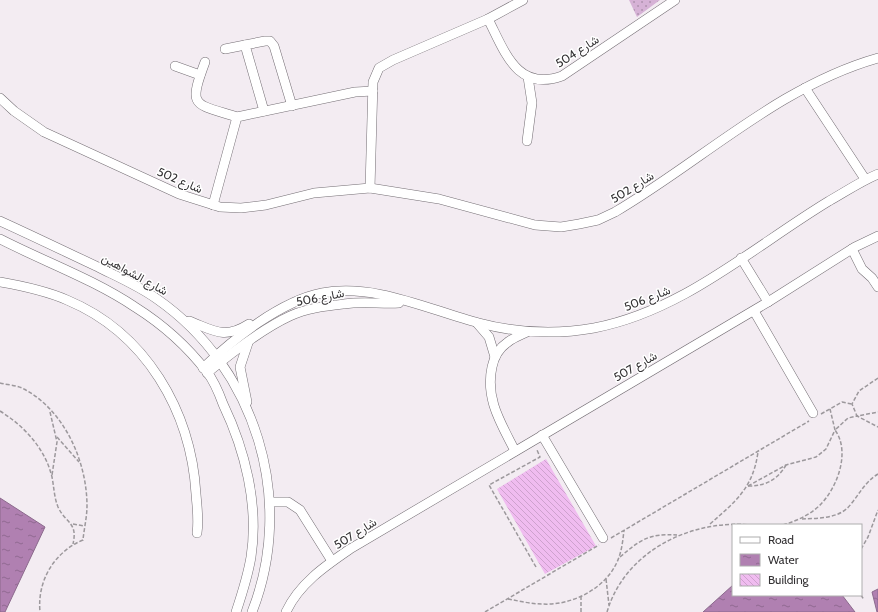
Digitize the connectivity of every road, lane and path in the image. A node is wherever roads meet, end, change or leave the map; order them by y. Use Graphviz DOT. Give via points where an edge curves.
graph roads {
  1 [pos="523,0"];
  2 [pos="675,0"];
  3 [pos="488,19"];
  4 [pos="245,45"];
  5 [pos="225,49"];
  6 [pos="878,58"];
  7 [pos="205,62"];
  8 [pos="175,66"];
  9 [pos="200,75"];
  10 [pos="528,77"];
  11 [pos="805,88"];
  12 [pos="373,91"];
  13 [pos="0,98"];
  14 [pos="292,106"];
  15 [pos="264,111"];
  16 [pos="237,117"];
  17 [pos="527,141"];
  18 [pos="878,174"];
  19 [pos="865,179"];
  20 [pos="370,188"];
  21 [pos="213,205"];
  22 [pos="0,222"];
  23 [pos="878,236"];
  24 [pos="0,239"];
  25 [pos="852,249"];
  26 [pos="741,258"];
  27 [pos="875,276"];
  28 [pos="0,282"];
  29 [pos="878,287"];
  30 [pos="408,302"];
  31 [pos="768,302"];
  32 [pos="754,311"];
  33 [pos="183,319"];
  34 [pos="266,319"];
  35 [pos="477,323"];
  36 [pos="527,332"];
  37 [pos="248,343"];
  38 [pos="495,356"];
  39 [pos="218,359"];
  40 [pos="205,370"];
  41 [pos="878,378"];
  42 [pos="0,383"];
  43 [pos="852,404"];
  44 [pos="247,408"];
  45 [pos="830,409"];
  46 [pos="50,410"];
  47 [pos="0,411"];
  48 [pos="878,412"];
  49 [pos="856,416"];
  50 [pos="814,417"];
  51 [pos="878,427"];
  52 [pos="835,430"];
  53 [pos="542,435"];
  54 [pos="57,436"];
  55 [pos="536,450"];
  56 [pos="515,451"];
  57 [pos="758,452"];
  58 [pos="81,464"];
  59 [pos="786,465"];
  60 [pos="878,474"];
  61 [pos="52,476"];
  62 [pos="748,486"];
  63 [pos="270,502"];
  64 [pos="878,510"];
  65 [pos="802,519"];
  66 [pos="73,524"];
  67 [pos="743,524"];
  68 [pos="786,524"];
  69 [pos="709,525"];
  70 [pos="84,526"];
  71 [pos="624,530"];
  72 [pos="197,533"];
  73 [pos="677,535"];
  74 [pos="603,538"];
  75 [pos="73,544"];
  76 [pos="862,547"];
  77 [pos="619,558"];
  78 [pos="332,561"];
  79 [pos="536,567"];
  80 [pos="606,579"];
  81 [pos="581,596"];
  82 [pos="862,596"];
  83 [pos="507,599"];
  84 [pos="864,600"];
  85 [pos="609,606"];
  86 [pos="40,612"];
  87 [pos="236,612"];
  88 [pos="252,612"];
  89 [pos="286,612"];
  90 [pos="485,612"];
  91 [pos="581,612"];
  92 [pos="607,612"];
  1 -- 3 [label="street"];
  2 -- 10 [label="street, شارع 504" via="562,76 543,80"];
  3 -- 10 [label="street" via="510,61"];
  3 -- 12 [label="street" via="386,64 375,74"];
  4 -- 5 [label="street"];
  4 -- 14 [label="street" via="270,41 274,46"];
  4 -- 15 [label="street"];
  6 -- 11 [label="street, شارع 502" via="858,63"];
  7 -- 9 [label="street"];
  8 -- 9 [label="street"];
  9 -- 16 [label="street" via="195,90 196,100 202,106"];
  10 -- 17 [label="street" via="532,103"];
  11 -- 19 [label="street"];
  11 -- 20 [label="street, شارع 502" via="633,202 598,220 561,227 535,225 439,199"];
  12 -- 14 [label="street" via="355,92"];
  12 -- 20 [label="street"];
  13 -- 21 [label="street, شارع 502" via="44,132 180,194"];
  14 -- 15 [label="street"];
  15 -- 16 [label="street"];
  16 -- 21 [label="street"];
  18 -- 19 [label="street, شارع 506"];
  19 -- 26 [label="street, شارع 506"];
  20 -- 21 [label="street, شارع 502" via="314,193 242,208"];
  22 -- 33 [label="street, شارع الشواهين" via="140,289"];
  23 -- 25 [label="street, شارع 507"];
  24 -- 40 [label="street" via="90,281 135,306 189,350"];
  25 -- 27 [label="street" via="862,269"];
  25 -- 31 [label="street, شارع 507"];
  26 -- 31 [label="street"];
  26 -- 36 [label="street, شارع 506" via="679,298 652,311 595,328"];
  27 -- 29 [label="street"];
  28 -- 72 [label="street" via="52,294 87,310 125,337 156,373 170,395 189,441 196,484"];
  30 -- 34 [label="street, شارع 506" via="364,293 325,293 292,303"];
  30 -- 35 [label="street, شارع 506"];
  30 -- 37 [label="street, شارع 506" via="344,304 303,311 280,321"];
  31 -- 32 [label="street, شارع 507"];
  32 -- 50 [label="street"];
  32 -- 53 [label="street, شارع 507"];
  33 -- 34 [label="street, شارع 506" via="212,332 224,334"];
  33 -- 39 [label="street, شارع الشواهين" via="201,336"];
  34 -- 39 [label="street, شارع 506"];
  35 -- 36 [label="street, شارع 506"];
  35 -- 38 [label="street" via="489,337"];
  36 -- 38 [label="street" via="508,342"];
  37 -- 39 [label="street, شارع 506"];
  37 -- 44 [label="street" via="240,367"];
  38 -- 56 [label="street" via="490,376 490,397"];
  39 -- 40 [label="street, شارع 506"];
  39 -- 44 [label="street, شارع الشواهين"];
  40 -- 87 [label="street" via="234,426 242,450 253,512 251,557"];
  41 -- 43 [label="path" via="859,391"];
  42 -- 46 [label="path" via="22,388"];
  43 -- 45 [label="path" via="842,402"];
  43 -- 49 [label="path"];
  44 -- 63 [label="street, شارع الشواهين" via="264,460"];
  45 -- 50 [label="path"];
  45 -- 52 [label="path"];
  46 -- 54 [label="path"];
  46 -- 58 [label="path" via="63,426"];
  47 -- 61 [label="path" via="22,426 33,439"];
  48 -- 49 [label="path"];
  49 -- 51 [label="path"];
  49 -- 52 [label="path" via="844,421"];
  50 -- 57 [label="path"];
  52 -- 59 [label="path" via="826,449 816,457"];
  52 -- 65 [label="path" via="840,437 842,449 838,475 832,490 819,506"];
  53 -- 56 [label="street, شارع 507"];
  53 -- 74 [label="street"];
  54 -- 58 [label="path"];
  54 -- 61 [label="path"];
  55 -- 79 [label="path" via="540,456 489,486"];
  56 -- 78 [label="street, شارع 507"];
  57 -- 62 [label="path" via="756,466"];
  57 -- 71 [label="path"];
  58 -- 70 [label="path" via="87,507"];
  59 -- 62 [label="path"];
  59 -- 62 [label="path" via="781,473 764,485"];
  60 -- 65 [label="path" via="865,484 851,505 842,511 829,517"];
  61 -- 66 [label="path" via="59,509"];
  62 -- 69 [label="path" via="737,500"];
  63 -- 78 [label="street, شارع 507" via="288,502 300,510"];
  63 -- 88 [label="street, شارع الشواهين" via="267,558"];
  64 -- 76 [label="path"];
  65 -- 68 [label="path"];
  66 -- 70 [label="path"];
  66 -- 75 [label="path"];
  67 -- 69 [label="path"];
  69 -- 73 [label="path"];
  70 -- 75 [label="path" via="83,540"];
  71 -- 77 [label="path"];
  71 -- 83 [label="path"];
  73 -- 77 [label="path" via="651,536 637,542"];
  73 -- 85 [label="path" via="654,549 638,563 623,580"];
  75 -- 86 [label="path" via="52,565 45,577 40,595"];
  77 -- 80 [label="path"];
  78 -- 89 [label="street, شارع 507" via="300,588"];
  80 -- 81 [label="path"];
  80 -- 85 [label="path"];
  81 -- 83 [label="path" via="562,603 542,604"];
  81 -- 91 [label="path"];
  82 -- 84 [label="path"];
  83 -- 90 [label="path"];
  85 -- 92 [label="path"];
}
